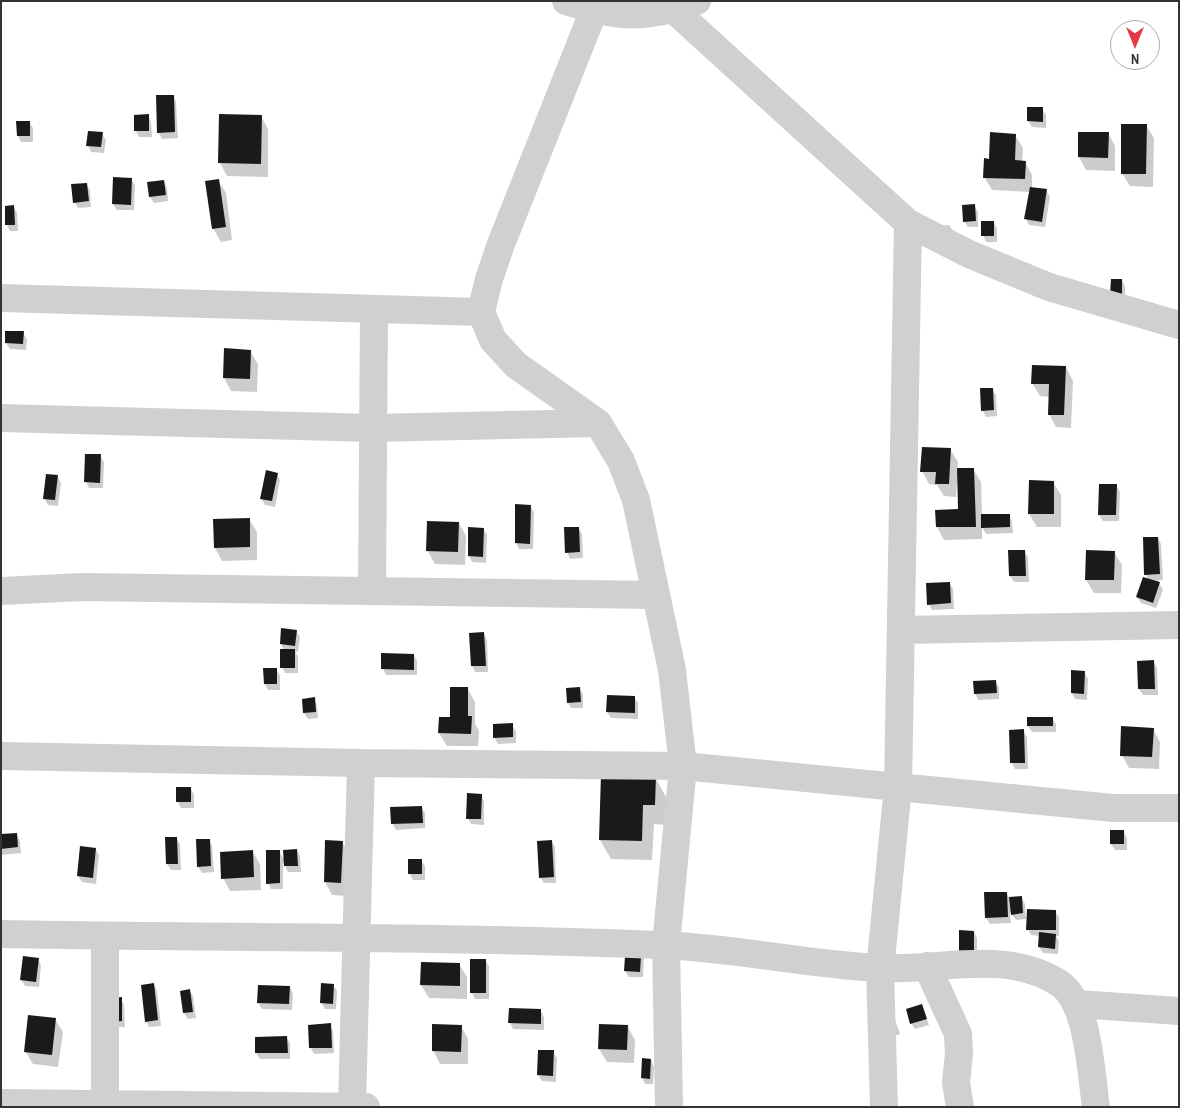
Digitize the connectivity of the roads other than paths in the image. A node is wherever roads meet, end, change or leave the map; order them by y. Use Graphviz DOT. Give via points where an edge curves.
graph roads {
  1 [pos="566,1"];
  2 [pos="685,5"];
  3 [pos="594,10"];
  4 [pos="908,223"];
  5 [pos="1,298"];
  6 [pos="374,309"];
  7 [pos="481,312"];
  8 [pos="1179,324"];
  9 [pos="1,418"];
  10 [pos="598,423"];
  11 [pos="373,428"];
  12 [pos="1,590"];
  13 [pos="372,591"];
  14 [pos="656,595"];
  15 [pos="1179,625"];
  16 [pos="901,630"];
  17 [pos="1,756"];
  18 [pos="362,763"];
  19 [pos="683,766"];
  20 [pos="898,787"];
  21 [pos="1179,808"];
  22 [pos="1,934"];
  23 [pos="105,936"];
  24 [pos="356,937"];
  25 [pos="666,945"];
  26 [pos="927,966"];
  27 [pos="880,969"];
  28 [pos="1077,1004"];
  29 [pos="1179,1011"];
  30 [pos="1,1103"];
  31 [pos="105,1103"];
  32 [pos="352,1107"];
  33 [pos="366,1107"];
  34 [pos="669,1107"];
  35 [pos="884,1107"];
  36 [pos="960,1107"];
  37 [pos="1096,1107"];
  1 -- 3 [label="street"];
  2 -- 3 [label="street" via="636,16"];
  2 -- 4 [label="street"];
  3 -- 7 [label="street" via="501,244"];
  4 -- 8 [label="street" via="969,254 1049,288"];
  4 -- 16 [label="street"];
  5 -- 6 [label="street"];
  6 -- 7 [label="street"];
  6 -- 11 [label="street"];
  7 -- 10 [label="street" via="493,340 516,365"];
  9 -- 11 [label="street"];
  10 -- 11 [label="street"];
  10 -- 14 [label="street" via="620,461 636,500"];
  11 -- 13 [label="street"];
  12 -- 13 [label="street" via="82,587"];
  13 -- 14 [label="street"];
  14 -- 19 [label="street" via="672,670"];
  15 -- 16 [label="street"];
  16 -- 20 [label="street"];
  17 -- 18 [label="street"];
  18 -- 19 [label="street"];
  18 -- 24 [label="street"];
  19 -- 20 [label="street"];
  19 -- 25 [label="street"];
  20 -- 21 [label="street" via="1113,808"];
  20 -- 27 [label="street"];
  22 -- 23 [label="street"];
  23 -- 24 [label="street"];
  23 -- 31 [label="street"];
  24 -- 25 [label="street"];
  24 -- 32 [label="street"];
  25 -- 27 [label="street"];
  25 -- 34 [label="street"];
  26 -- 27 [label="street"];
  26 -- 28 [label="street" via="984,963 1038,970 1064,986"];
  26 -- 36 [label="street" via="958,1034 960,1054 956,1083"];
  27 -- 35 [label="street"];
  28 -- 29 [label="street"];
  28 -- 37 [label="street" via="1086,1034"];
  30 -- 31 [label="street"];
  31 -- 32 [label="street"];
  32 -- 33 [label="street"];
}
